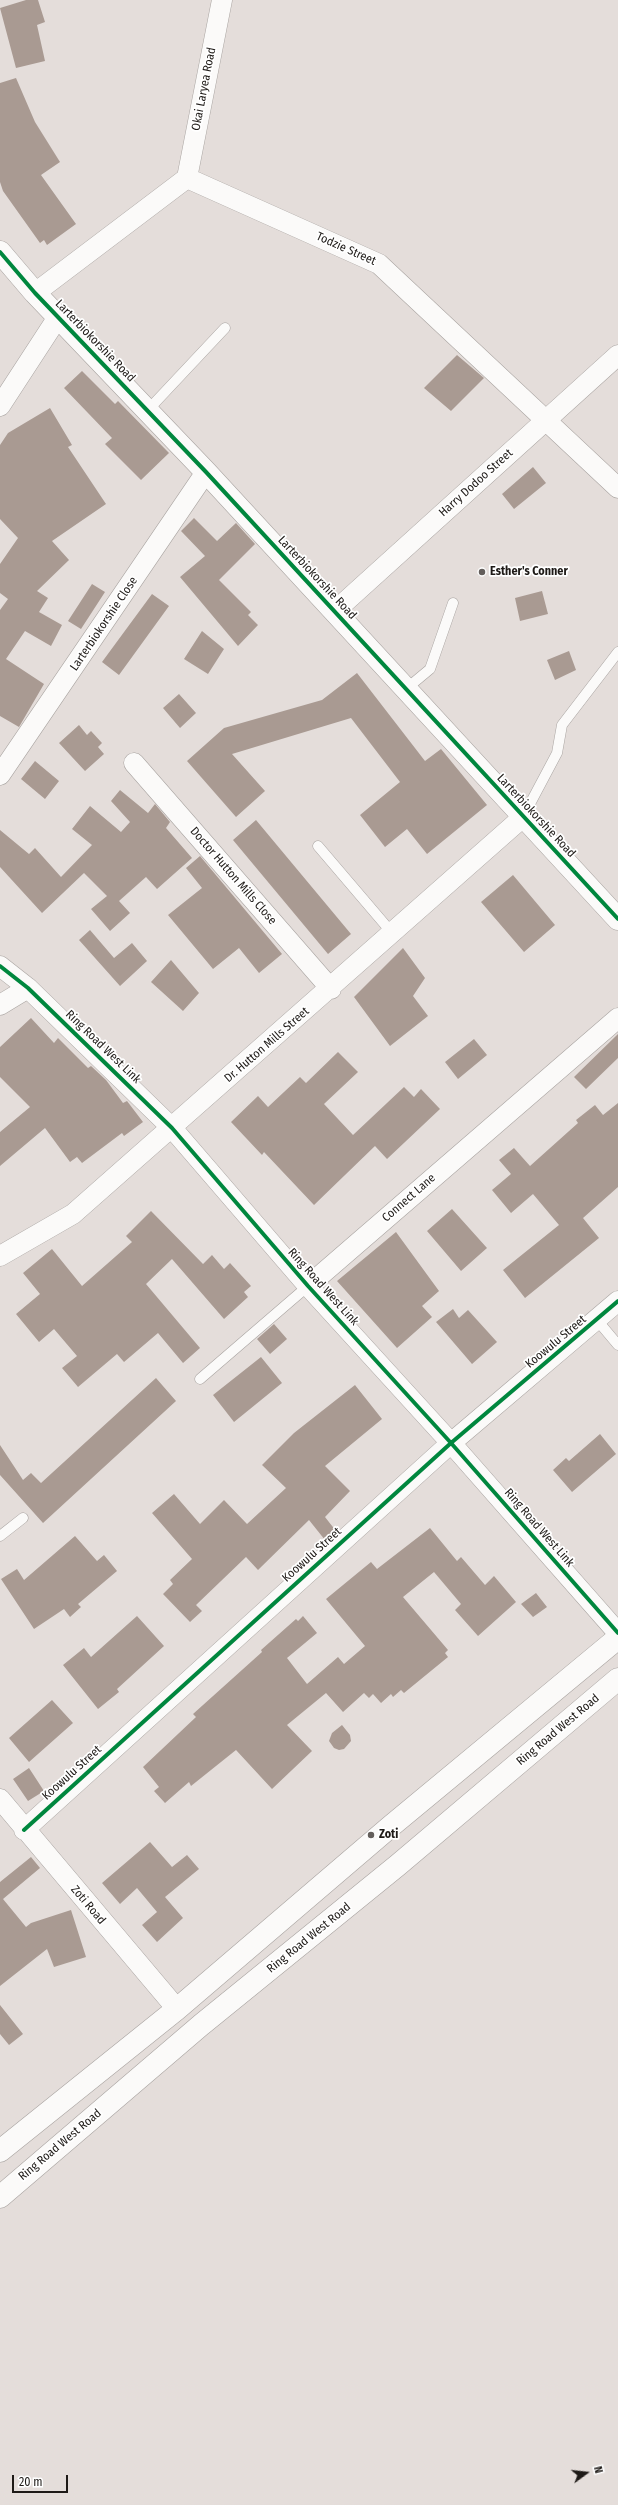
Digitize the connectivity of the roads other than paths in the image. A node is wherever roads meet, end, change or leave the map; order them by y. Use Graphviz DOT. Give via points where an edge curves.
graph roads {
  1 [pos="222,0"];
  2 [pos="187,178"];
  3 [pos="0,252"];
  4 [pos="35,293"];
  5 [pos="58,317"];
  6 [pos="225,328"];
  7 [pos="618,355"];
  8 [pos="0,406"];
  9 [pos="148,410"];
  10 [pos="546,419"];
  11 [pos="206,472"];
  12 [pos="618,488"];
  13 [pos="453,603"];
  14 [pos="335,611"];
  15 [pos="618,652"];
  16 [pos="406,689"];
  17 [pos="134,763"];
  18 [pos="0,776"];
  19 [pos="523,817"];
  20 [pos="318,846"];
  21 [pos="618,919"];
  22 [pos="393,934"];
  23 [pos="0,966"];
  24 [pos="28,988"];
  25 [pos="331,989"];
  26 [pos="0,1005"];
  27 [pos="618,1018"];
  28 [pos="172,1128"];
  29 [pos="0,1256"];
  30 [pos="308,1286"];
  31 [pos="618,1301"];
  32 [pos="597,1320"];
  33 [pos="618,1345"];
  34 [pos="200,1379"];
  35 [pos="451,1443"];
  36 [pos="23,1518"];
  37 [pos="0,1536"];
  38 [pos="618,1633"];
  39 [pos="618,1638"];
  40 [pos="618,1679"];
  41 [pos="0,1800"];
  42 [pos="24,1830"];
  43 [pos="177,2009"];
  44 [pos="0,2151"];
  45 [pos="0,2197"];
  1 -- 2 [label="street, Okai Laryea Road"];
  2 -- 4 [label="street"];
  2 -- 10 [label="street, Todzie Street" via="379,264"];
  3 -- 4 [label="main road, Larterbiokorshie Road"];
  4 -- 5 [label="main road, Larterbiokorshie Road"];
  5 -- 8 [label="street"];
  5 -- 9 [label="main road, Larterbiokorshie Road"];
  6 -- 9 [label="lane"];
  7 -- 10 [label="street, Harry Dodoo Street"];
  9 -- 11 [label="main road, Larterbiokorshie Road"];
  10 -- 12 [label="street, Todzie Street"];
  10 -- 14 [label="street, Harry Dodoo Street"];
  11 -- 14 [label="main road, Larterbiokorshie Road"];
  11 -- 18 [label="street, Larterbiokorshie Close"];
  13 -- 16 [label="lane" via="430,669"];
  14 -- 16 [label="main road, Larterbiokorshie Road"];
  15 -- 19 [label="lane" via="562,725 558,753"];
  16 -- 19 [label="main road, Larterbiokorshie Road"];
  17 -- 25 [label="street, Doctor Hutton Mills Close"];
  19 -- 21 [label="main road, Larterbiokorshie Road"];
  19 -- 22 [label="street, Dr. Hutton Mills Street"];
  20 -- 22 [label="lane"];
  22 -- 25 [label="street, Dr. Hutton Mills Street"];
  23 -- 24 [label="street, Ring Road West Link"];
  24 -- 26 [label="street"];
  24 -- 28 [label="street, Ring Road West Link"];
  25 -- 28 [label="street, Dr. Hutton Mills Street"];
  27 -- 30 [label="street, Connect Lane"];
  28 -- 29 [label="street, Dr. Hutton Mills Street" via="73,1214"];
  28 -- 30 [label="street, Ring Road West Link"];
  30 -- 34 [label="lane, Connect Lane"];
  30 -- 35 [label="street, Ring Road West Link"];
  31 -- 32 [label="street, Koowulu Street"];
  32 -- 33 [label="lane"];
  32 -- 35 [label="street, Koowulu Street"];
  35 -- 38 [label="street, Ring Road West Link"];
  35 -- 42 [label="street, Koowulu Street"];
  36 -- 37 [label="lane"];
  39 -- 43 [label="main road" via="391,1826"];
  40 -- 45 [label="main road, Ring Road West Road" via="392,1870 201,2025"];
  41 -- 42 [label="street, Zoti Road"];
  42 -- 43 [label="street, Zoti Road"];
  43 -- 44 [label="main road"];
}
